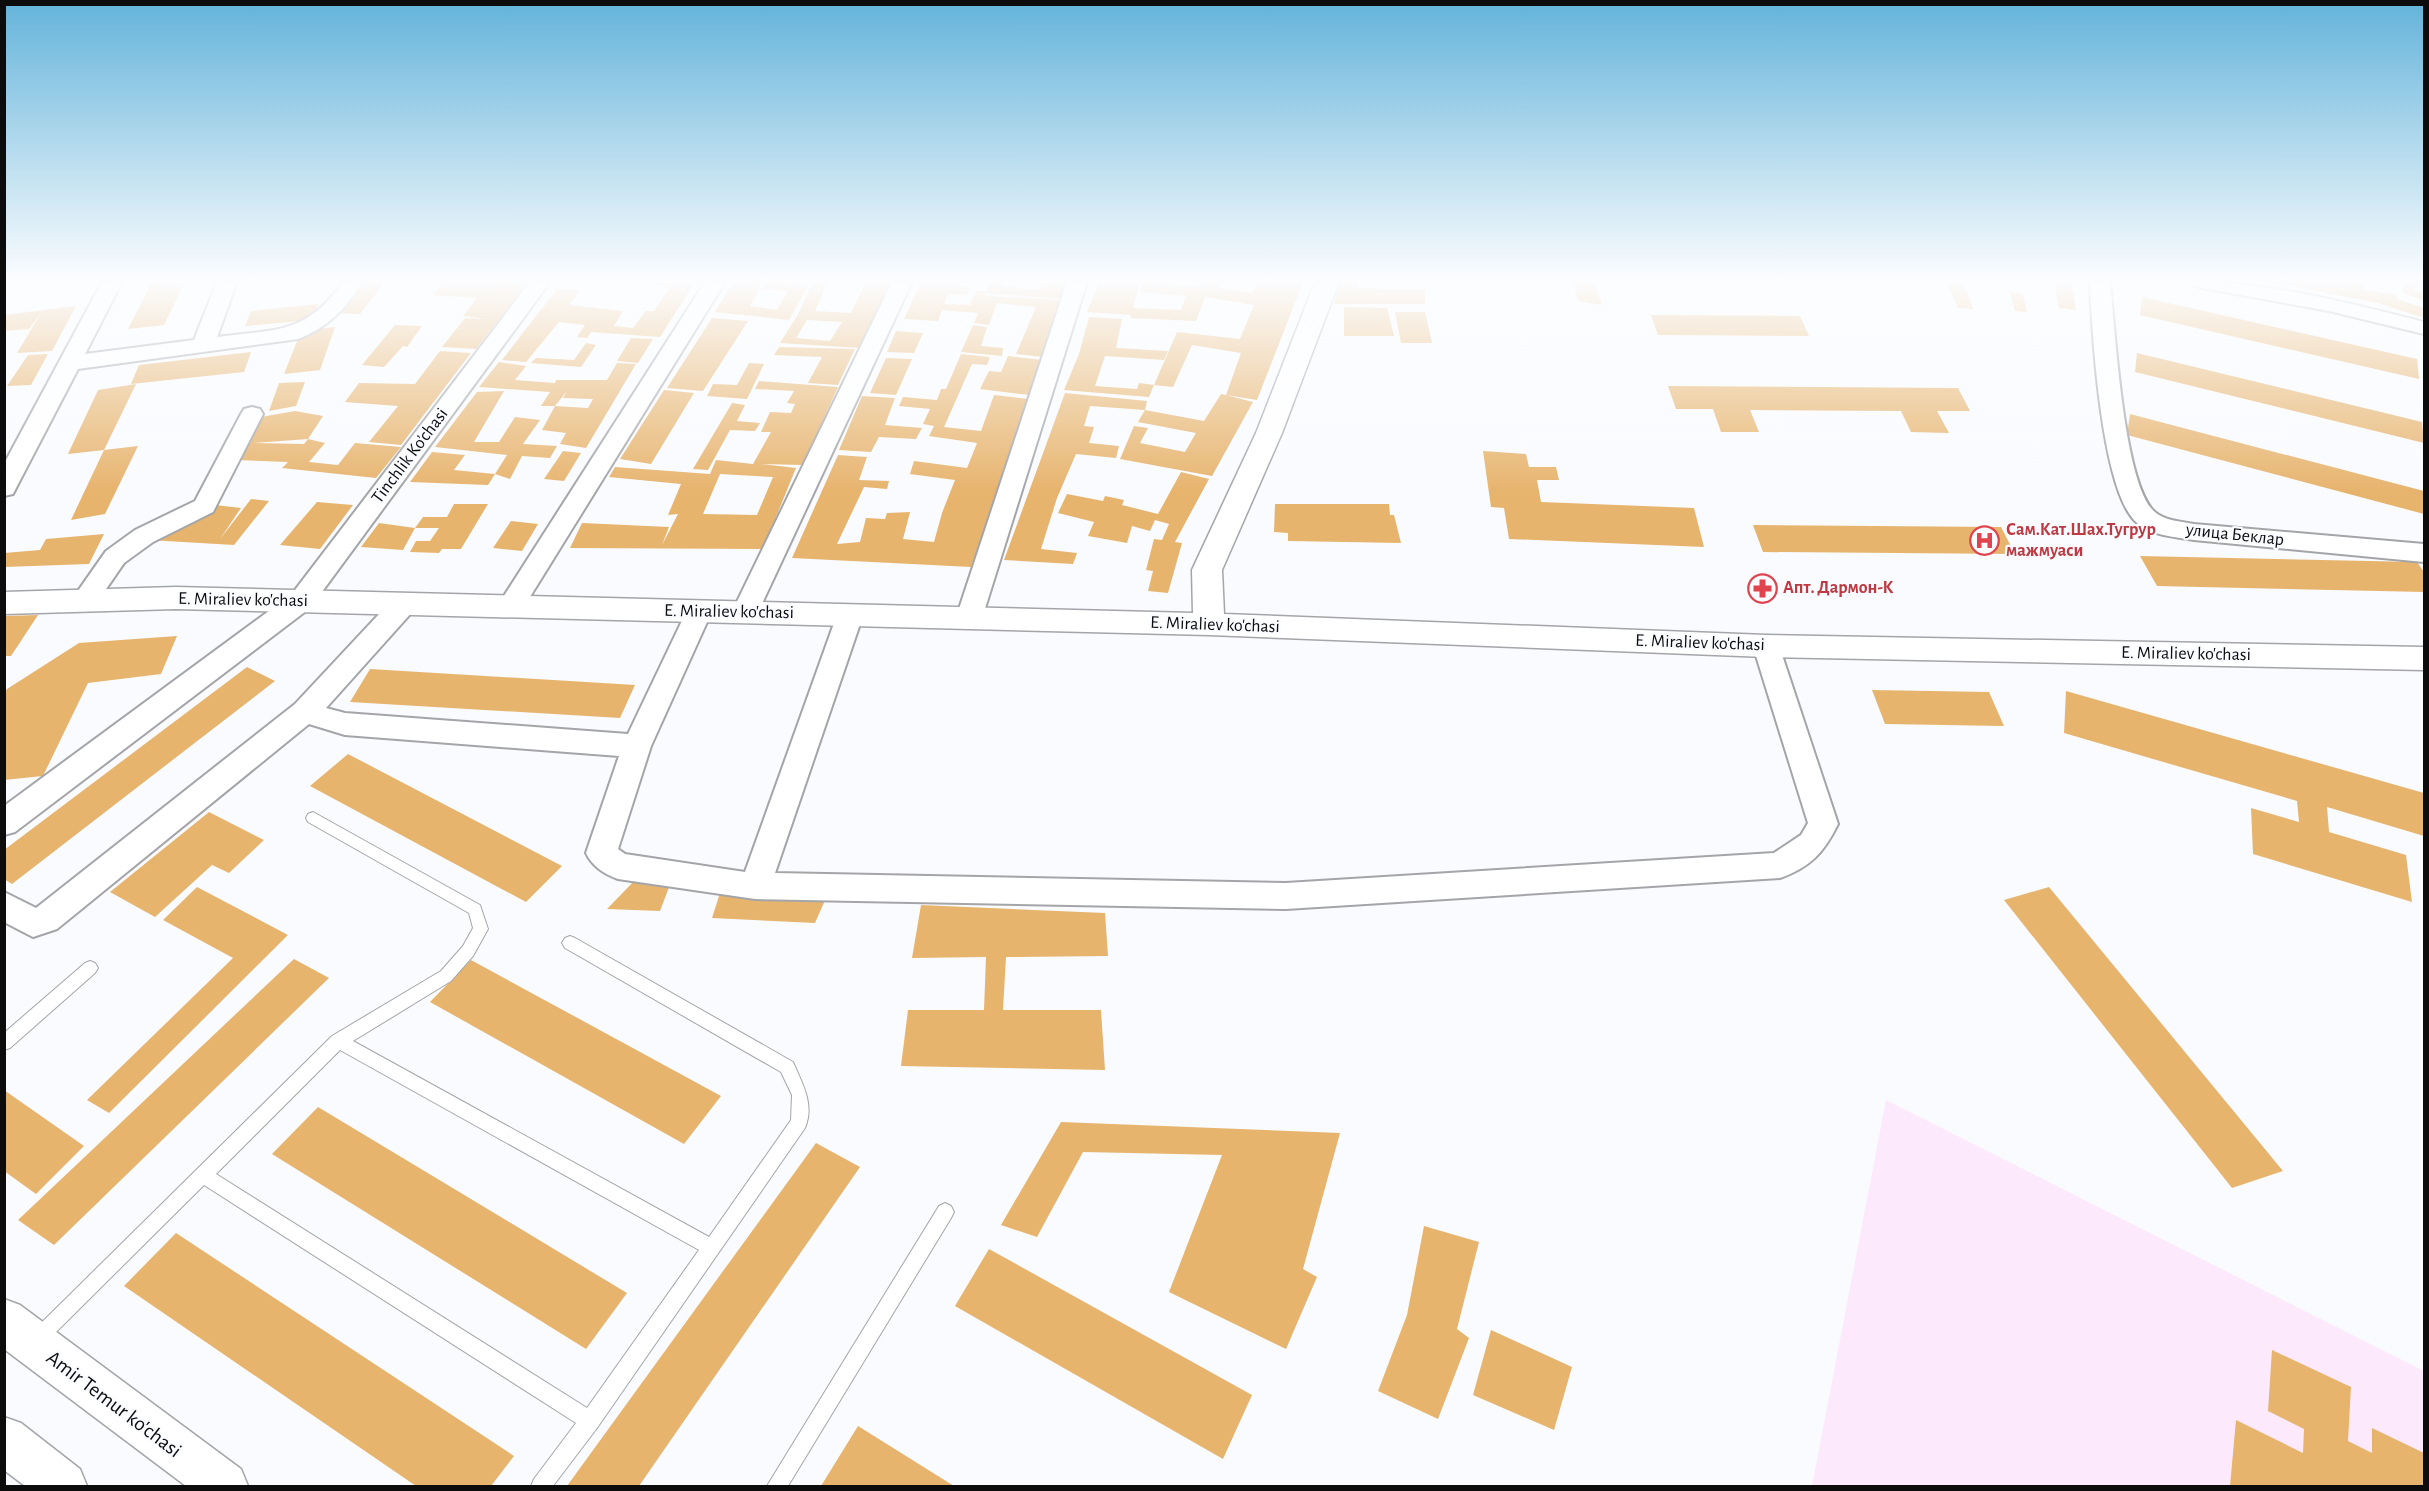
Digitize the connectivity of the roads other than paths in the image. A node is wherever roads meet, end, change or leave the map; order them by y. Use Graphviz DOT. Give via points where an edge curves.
graph roads {
  1 [pos="76,352"];
  2 [pos="154,352"];
  3 [pos="488,352"];
  4 [pos="671,352"];
  5 [pos="869,352"];
  6 [pos="1055,352"];
  7 [pos="1300,352"];
  8 [pos="2109,352"];
  9 [pos="70,363"];
  10 [pos="252,414"];
  11 [pos="4,488"];
  12 [pos="2424,553"];
  13 [pos="84,601"];
  14 [pos="302,601"];
  15 [pos="4,603"];
  16 [pos="404,604"];
  17 [pos="511,606"];
  18 [pos="699,611"];
  19 [pos="745,612"];
  20 [pos="850,615"];
  21 [pos="969,618"];
  22 [pos="1209,624"];
  23 [pos="1766,646"];
  24 [pos="2424,659"];
  25 [pos="305,712"];
  26 [pos="637,746"];
  27 [pos="313,818"];
  28 [pos="4,823"];
  29 [pos="755,886"];
  30 [pos="4,905"];
  31 [pos="570,943"];
  32 [pos="90,968"];
  33 [pos="338,1041"];
  34 [pos="4,1043"];
  35 [pos="203,1175"];
  36 [pos="945,1212"];
  37 [pos="710,1247"];
  38 [pos="19,1332"];
  39 [pos="590,1421"];
  40 [pos="4,1440"];
  41 [pos="63,1486"];
  42 [pos="224,1486"];
  43 [pos="541,1486"];
  44 [pos="777,1486"];
  1 -- 9 [label="street"];
  2 -- 9 [label="street"];
  3 -- 14 [label="street, Tinchlik Ko’chasi"];
  4 -- 17 [label="street"];
  5 -- 19 [label="street"];
  6 -- 21 [label="street"];
  7 -- 22 [label="street" via="1269,433 1207,570"];
  8 -- 12 [label="street, улица Беклар" via="2123,464 2143,515 2165,526 2194,532"];
  9 -- 11 [label="street"];
  10 -- 13 [label="street" via="204,506 144,536 116,557"];
  13 -- 14 [label="street, E. Miraliev ko'chasi"];
  13 -- 15 [label="street, E. Miraliev ko'chasi"];
  14 -- 16 [label="street, E. Miraliev ko'chasi"];
  14 -- 28 [label="street, Tinchlik Ko’chasi"];
  16 -- 17 [label="street, E. Miraliev ko'chasi"];
  16 -- 25 [label="street"];
  17 -- 18 [label="street, E. Miraliev ko'chasi"];
  18 -- 19 [label="street, E. Miraliev ko'chasi"];
  18 -- 26 [label="street"];
  19 -- 20 [label="street, E. Miraliev ko'chasi"];
  20 -- 21 [label="street, E. Miraliev ko'chasi"];
  20 -- 29 [label="street"];
  21 -- 22 [label="street, E. Miraliev ko'chasi"];
  22 -- 23 [label="street, E. Miraliev ko'chasi"];
  23 -- 24 [label="street, E. Miraliev ko'chasi"];
  23 -- 29 [label="street" via="1823,824 1812,844 1780,865 1286,896"];
  25 -- 26 [label="street" via="345,724"];
  25 -- 30 [label="street" via="40,923 33,923"];
  26 -- 29 [label="street" via="601,853 605,859 618,866"];
  27 -- 33 [label="lane" via="475,909 481,929 446,976"];
  31 -- 37 [label="lane" via="787,1067 800,1095 799,1122"];
  32 -- 34 [label="lane"];
  33 -- 35 [label="lane"];
  33 -- 37 [label="lane"];
  35 -- 38 [label="lane"];
  35 -- 39 [label="lane"];
  36 -- 44 [label="lane"];
  37 -- 39 [label="lane"];
  38 -- 42 [label="street, Amir Temur ko'chasi"];
  39 -- 43 [label="lane"];
  40 -- 41 [label="street"];
}
